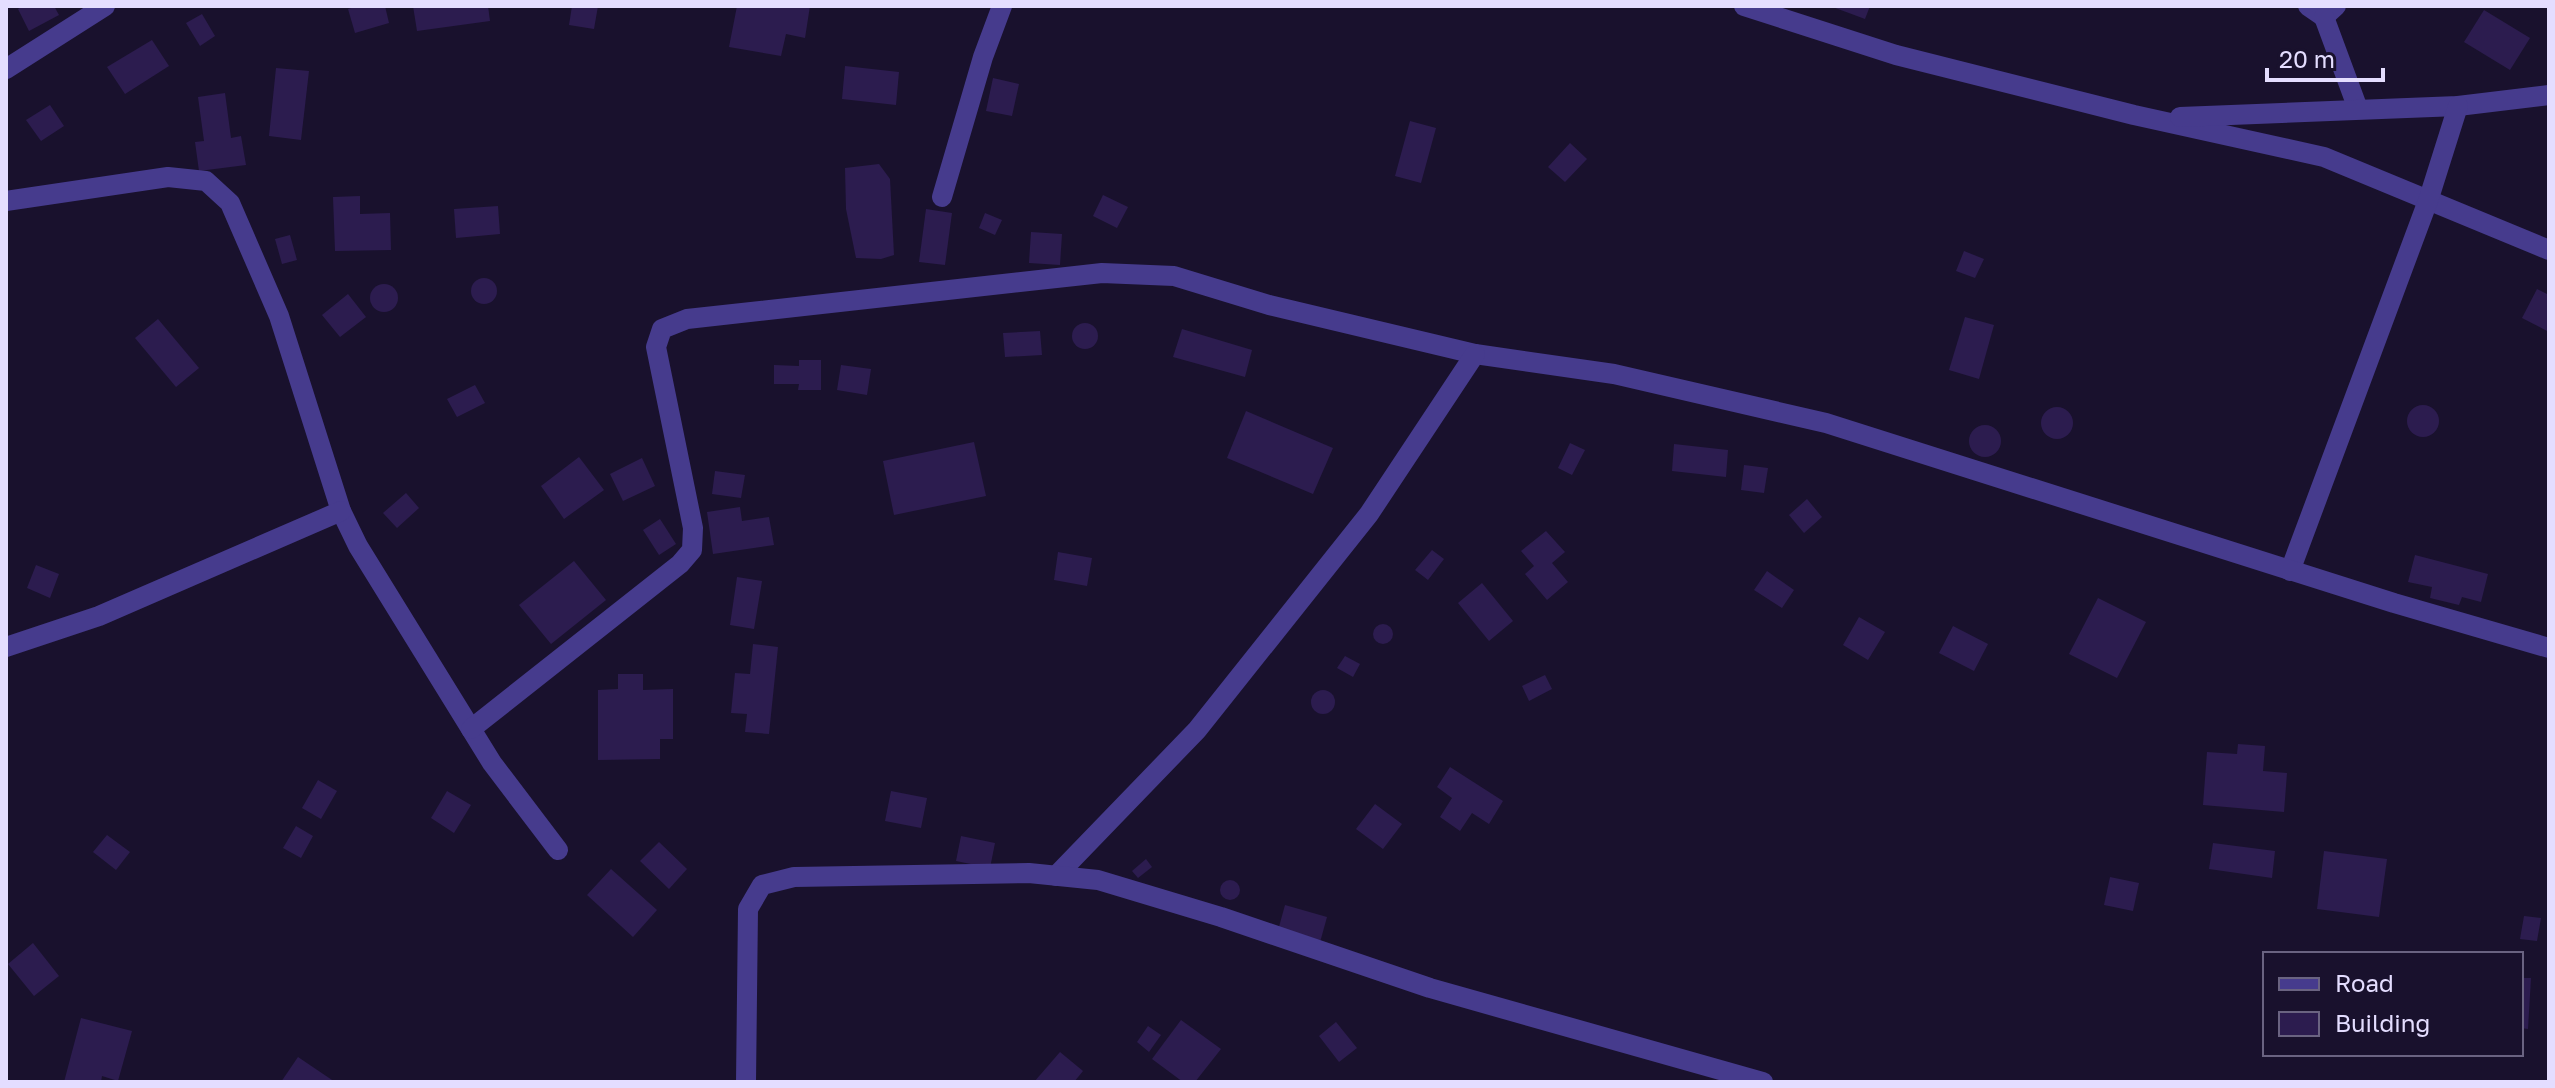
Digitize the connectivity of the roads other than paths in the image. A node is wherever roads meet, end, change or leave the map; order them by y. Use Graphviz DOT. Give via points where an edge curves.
graph roads {
  1 [pos="105,6"];
  2 [pos="1002,6"];
  3 [pos="1744,6"];
  4 [pos="2322,10"];
  5 [pos="6,69"];
  6 [pos="2549,95"];
  7 [pos="2458,106"];
  8 [pos="2358,109"];
  9 [pos="2156,118"];
  10 [pos="942,197"];
  11 [pos="2429,198"];
  12 [pos="6,201"];
  13 [pos="2549,250"];
  14 [pos="1475,354"];
  15 [pos="341,511"];
  16 [pos="2290,571"];
  17 [pos="6,647"];
  18 [pos="2549,648"];
  19 [pos="471,729"];
  20 [pos="558,850"];
  21 [pos="1056,876"];
  22 [pos="746,1082"];
  23 [pos="1763,1082"];
  1 -- 5 [label="street"];
  2 -- 10 [label="street"];
  3 -- 9 [label="street" via="1896,55"];
  4 -- 8 [label="street"];
  6 -- 7 [label="street"];
  7 -- 8 [label="street"];
  7 -- 11 [label="street"];
  8 -- 9 [label="street"];
  9 -- 11 [label="street" via="2324,157"];
  11 -- 13 [label="street"];
  11 -- 16 [label="street"];
  12 -- 15 [label="street" via="168,177 206,181 230,203 279,316"];
  14 -- 16 [label="street" via="1614,374 1826,423"];
  14 -- 19 [label="street" via="1269,305 1174,276 1102,273 687,319 662,329 656,347 693,528 692,550"];
  14 -- 21 [label="street" via="1369,514 1197,730"];
  15 -- 17 [label="street" via="99,616"];
  15 -- 19 [label="street"];
  16 -- 18 [label="street"];
  19 -- 20 [label="street"];
  21 -- 22 [label="street" via="794,877 762,885 748,909"];
  21 -- 23 [label="street" via="1098,880 1430,988"];
}
